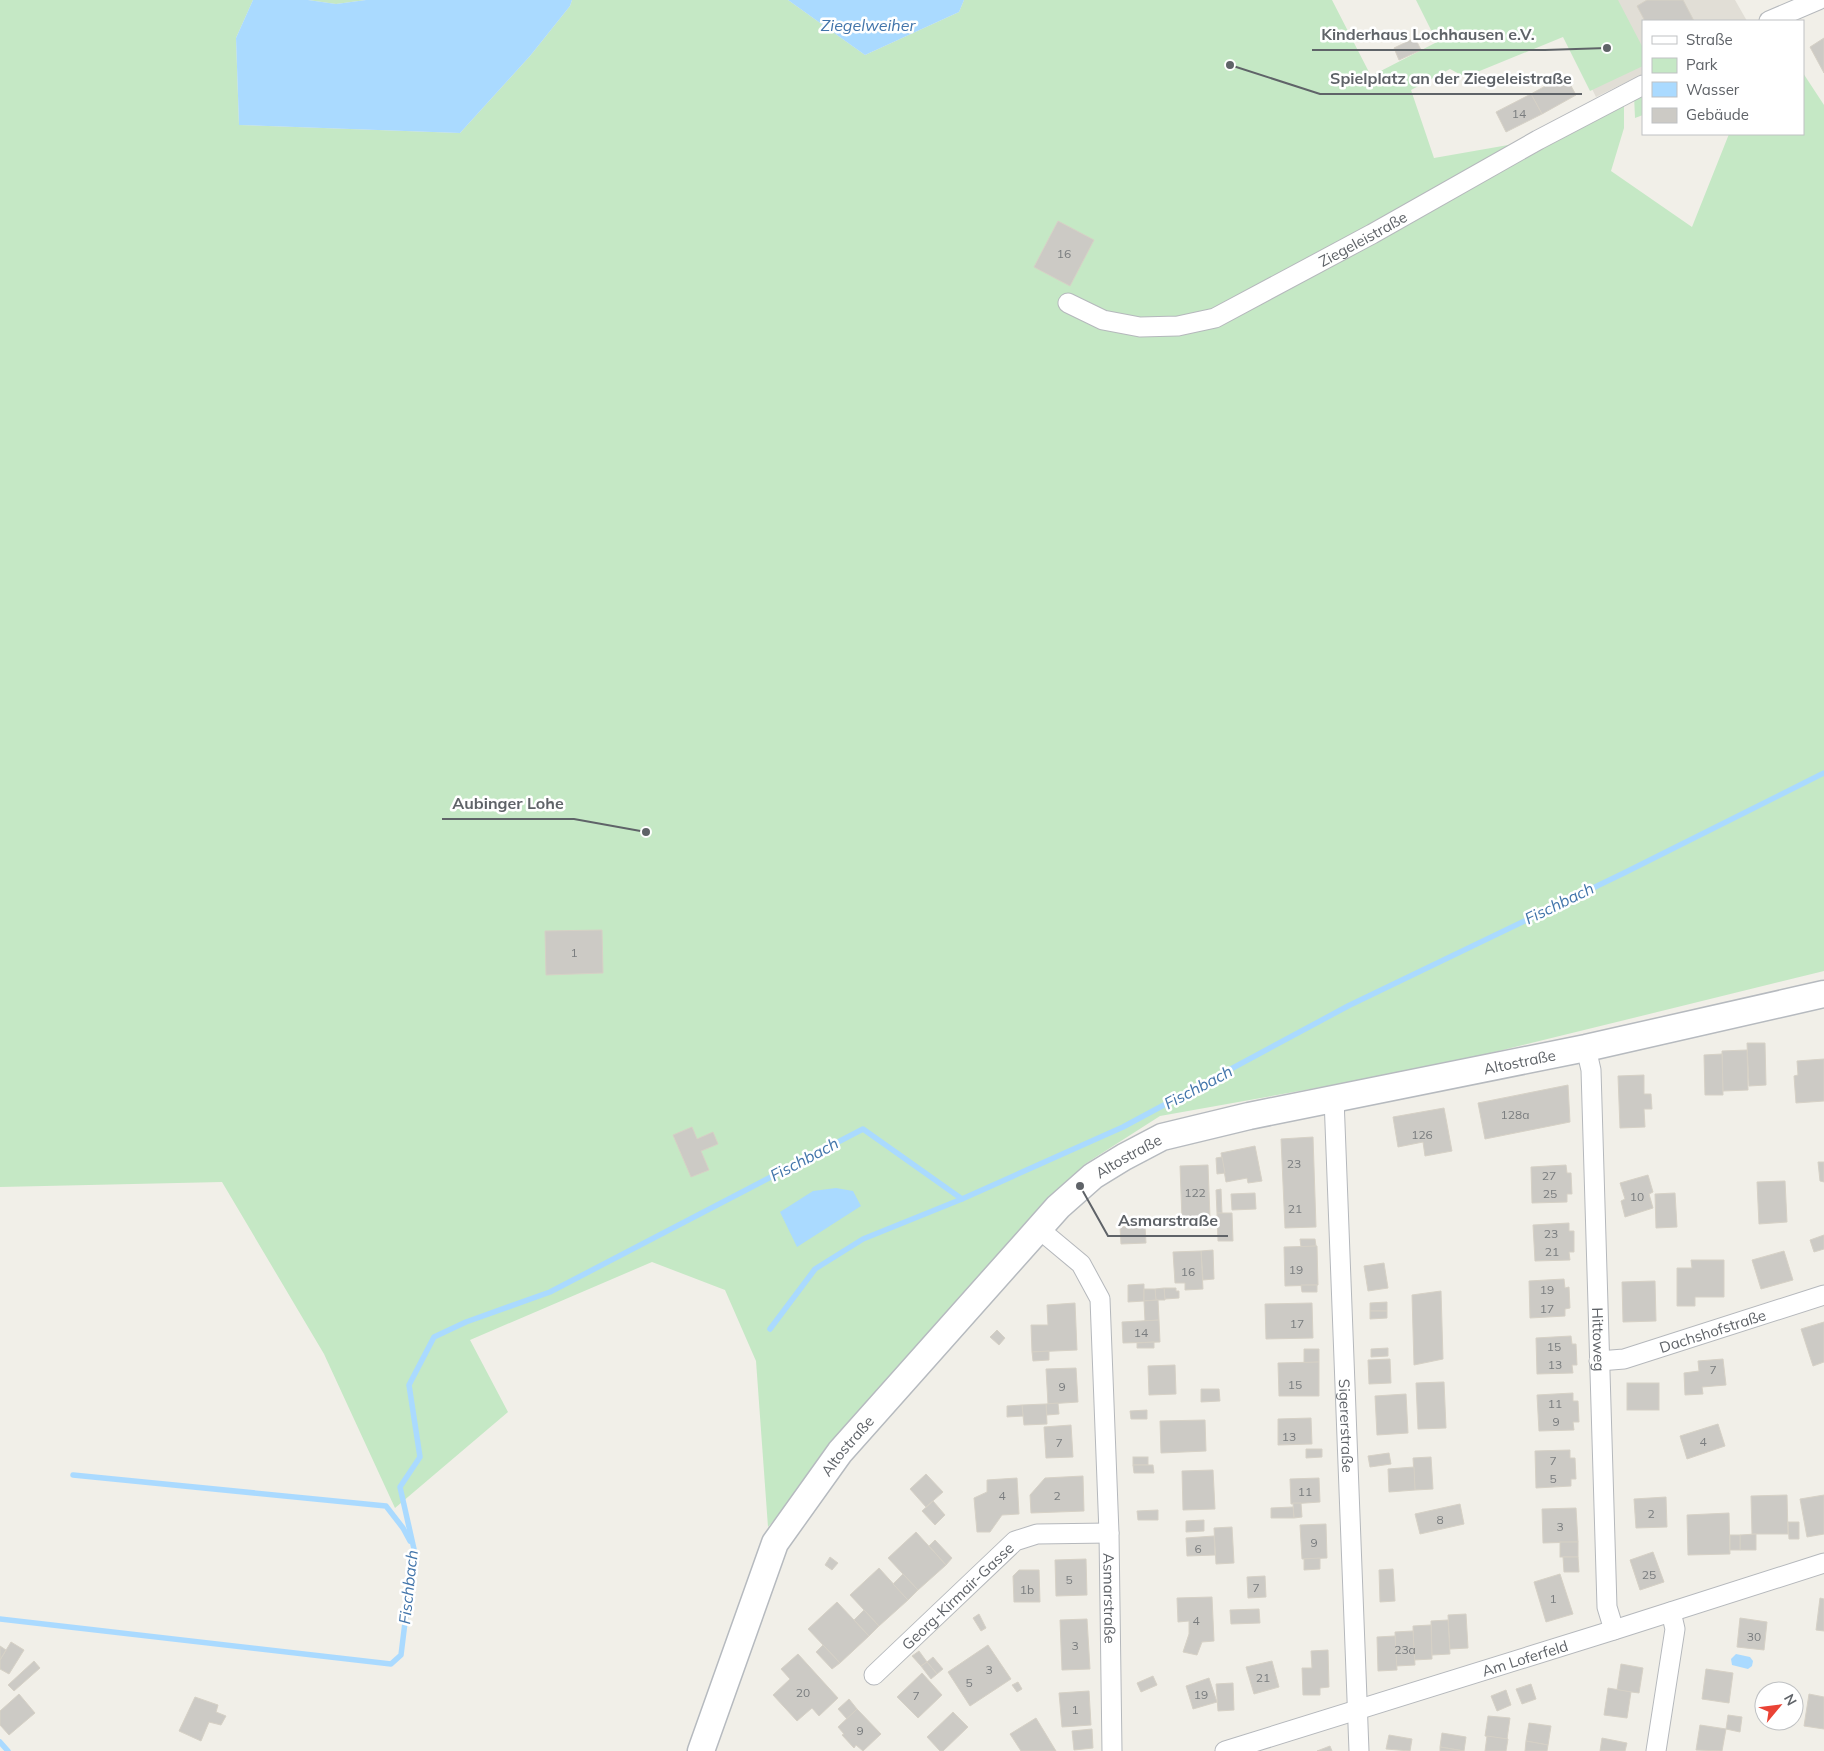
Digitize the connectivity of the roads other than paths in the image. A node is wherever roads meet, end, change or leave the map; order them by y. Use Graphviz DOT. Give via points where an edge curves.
graph roads {
  1 [pos="1818,0"];
  2 [pos="1771,20"];
  3 [pos="1642,86"];
  4 [pos="1068,303"];
  5 [pos="1824,994"];
  6 [pos="1586,1048"];
  7 [pos="1334,1098"];
  8 [pos="1039,1229"];
  9 [pos="1824,1295"];
  10 [pos="1599,1361"];
  11 [pos="1109,1533"];
  12 [pos="1824,1563"];
  13 [pos="1671,1612"];
  14 [pos="1614,1630"];
  15 [pos="874,1675"];
  16 [pos="1357,1709"];
  17 [pos="701,1751"];
  18 [pos="1112,1751"];
  19 [pos="1225,1751"];
  20 [pos="1359,1751"];
  21 [pos="1656,1751"];
  1 -- 2 [label="street"];
  3 -- 4 [label="street, Ziegeleistraße" via="1215,318 1178,326 1140,327 1103,320"];
  5 -- 6 [label="main road, Altostraße"];
  6 -- 7 [label="main road, Altostraße"];
  6 -- 10 [label="street, Hittoweg" via="1591,1070"];
  7 -- 8 [label="main road, Altostraße" via="1162,1137 1094,1176 1058,1207"];
  7 -- 16 [label="street, Sigererstraße"];
  8 -- 11 [label="street, Asmarstraße" via="1081,1264 1100,1299"];
  8 -- 17 [label="main road, Altostraße" via="840,1452 775,1543"];
  9 -- 10 [label="street, Dachshofstraße" via="1624,1359"];
  10 -- 14 [label="street, Hittoweg" via="1607,1607"];
  11 -- 15 [label="street, Georg-Kirmair-Gasse" via="1037,1534 1015,1541"];
  11 -- 18 [label="street, Asmarstraße"];
  12 -- 13 [label="street, Am Loferfeld"];
  13 -- 14 [label="street, Am Loferfeld"];
  13 -- 21 [label="street" via="1675,1629"];
  14 -- 16 [label="street, Am Loferfeld"];
  16 -- 19 [label="street, Am Loferfeld"];
  16 -- 20 [label="street, Sigererstraße"];
}
